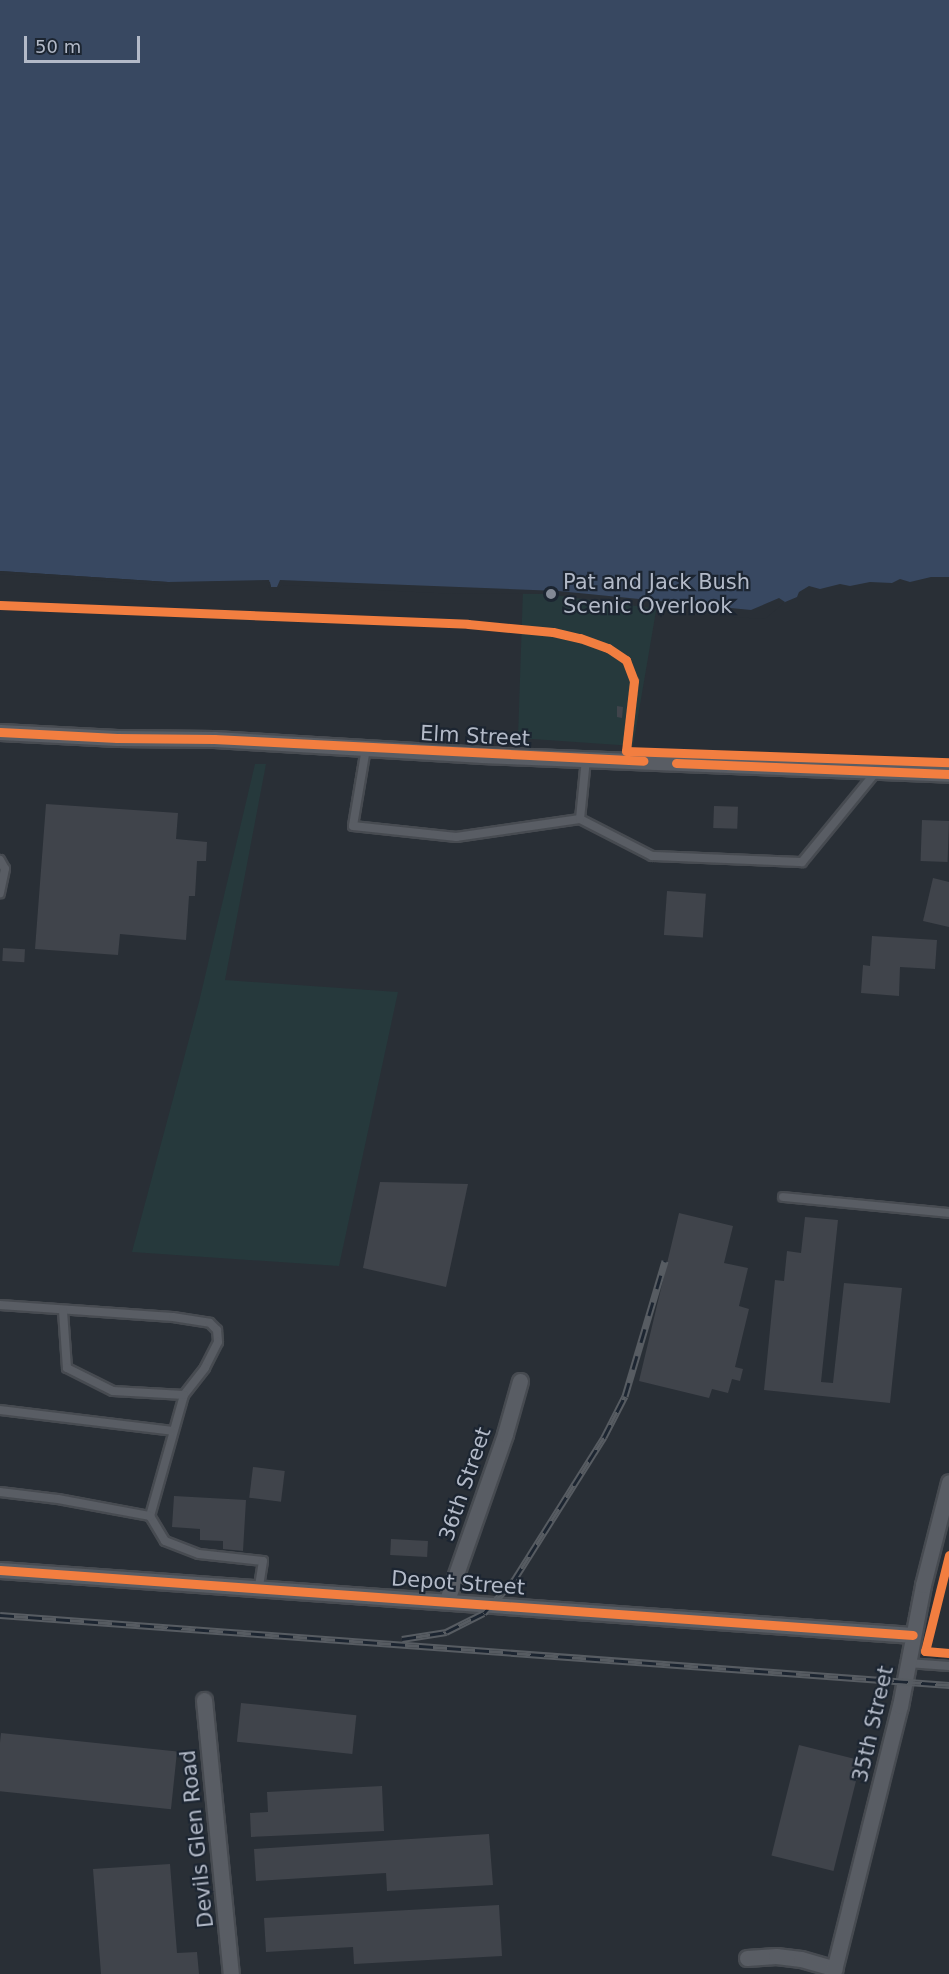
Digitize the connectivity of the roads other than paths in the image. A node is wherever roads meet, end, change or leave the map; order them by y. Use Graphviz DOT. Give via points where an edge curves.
graph roads {
  1 [pos="0,732"];
  2 [pos="366,748"];
  3 [pos="586,759"];
  4 [pos="876,771"];
  5 [pos="949,774"];
  6 [pos="580,819"];
  7 [pos="0,860"];
  8 [pos="0,893"];
  9 [pos="783,1197"];
  10 [pos="949,1212"];
  11 [pos="0,1305"];
  12 [pos="63,1311"];
  13 [pos="520,1380"];
  14 [pos="184,1395"];
  15 [pos="0,1410"];
  16 [pos="173,1431"];
  17 [pos="949,1482"];
  18 [pos="0,1492"];
  19 [pos="150,1516"];
  20 [pos="0,1570"];
  21 [pos="259,1587"];
  22 [pos="447,1600"];
  23 [pos="913,1635"];
  24 [pos="908,1663"];
  25 [pos="949,1666"];
  26 [pos="204,1700"];
  27 [pos="747,1958"];
  28 [pos="834,1971"];
  29 [pos="231,1974"];
  1 -- 2 [label="street, Elm Street"];
  2 -- 3 [label="street, Elm Street"];
  2 -- 6 [label="lane" via="353,826 456,837"];
  3 -- 4 [label="street, Elm Street"];
  3 -- 6 [label="lane"];
  4 -- 5 [label="street, Elm Street"];
  4 -- 6 [label="lane" via="802,862 652,856"];
  7 -- 8 [label="lane" via="5,869"];
  9 -- 10 [label="lane"];
  11 -- 12 [label="lane"];
  12 -- 14 [label="lane" via="68,1368 112,1390"];
  12 -- 14 [label="lane" via="210,1323 217,1330 218,1341 205,1368"];
  13 -- 22 [label="street, 36th Street"];
  14 -- 16 [label="lane"];
  15 -- 16 [label="lane"];
  16 -- 19 [label="lane"];
  17 -- 23 [label="street, 35th Street"];
  18 -- 19 [label="lane"];
  19 -- 21 [label="lane" via="165,1541 182,1548 199,1554 263,1561"];
  20 -- 21 [label="street, Depot Street"];
  21 -- 22 [label="street, Depot Street"];
  22 -- 23 [label="street, Depot Street"];
  23 -- 24 [label="street, 35th Street"];
  24 -- 25 [label="lane"];
  24 -- 28 [label="street, 35th Street"];
  26 -- 29 [label="street, Devils Glen Road"];
  27 -- 28 [label="street" via="801,1959"];
}
